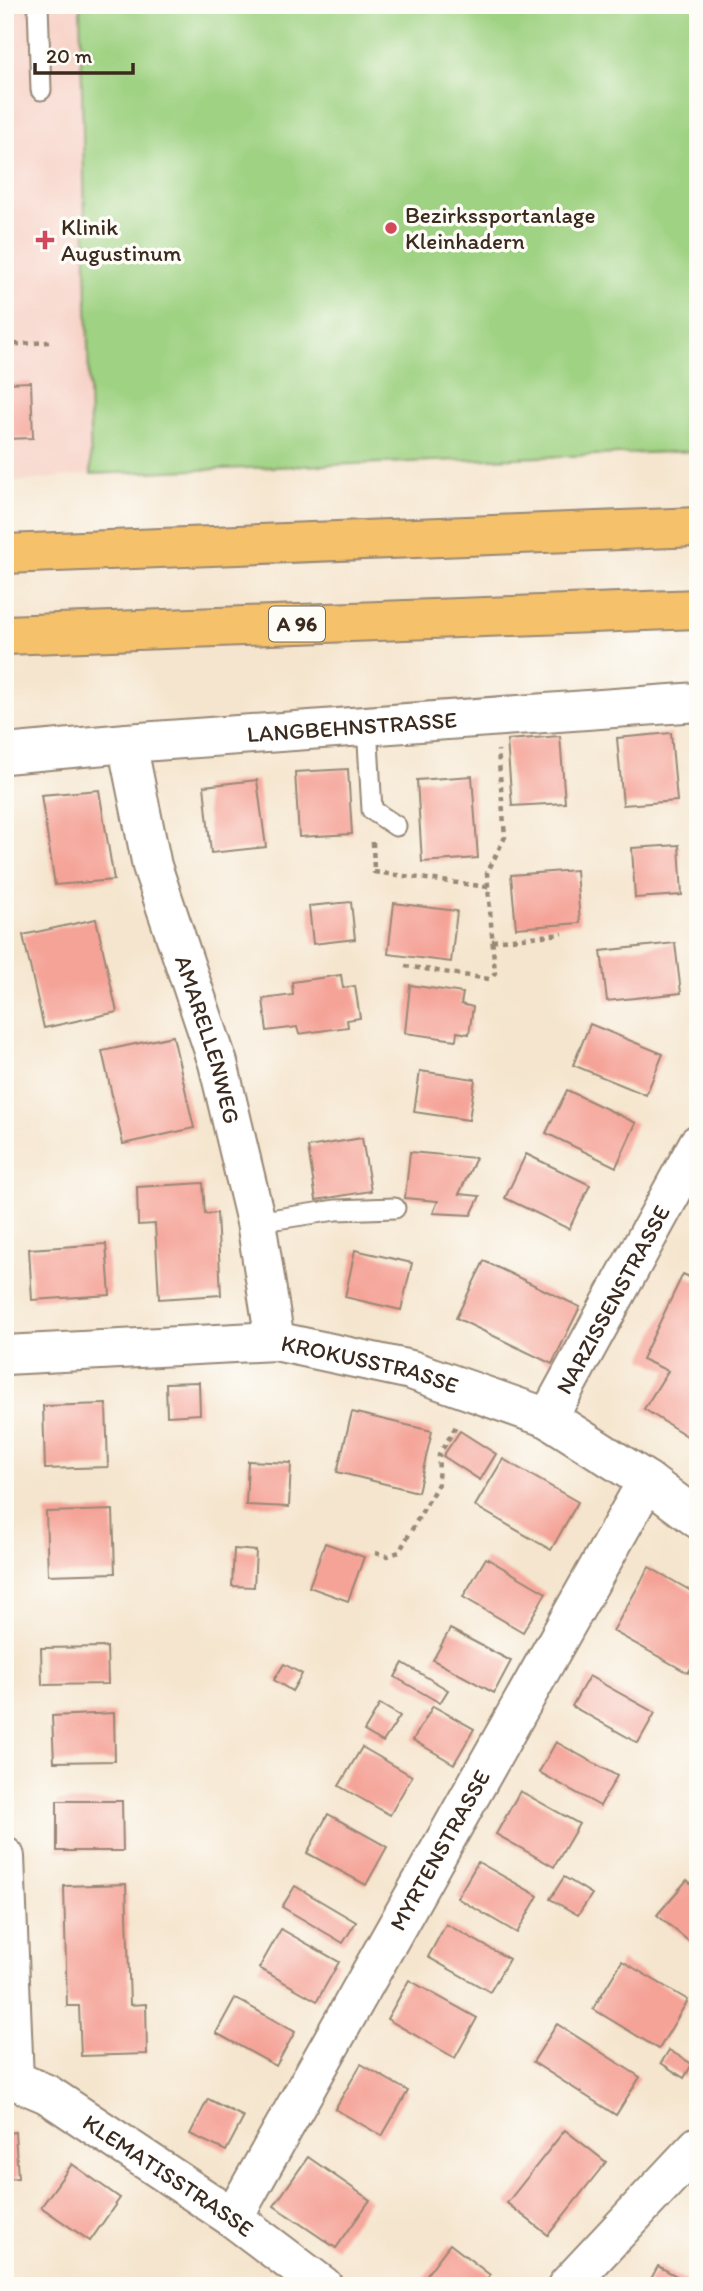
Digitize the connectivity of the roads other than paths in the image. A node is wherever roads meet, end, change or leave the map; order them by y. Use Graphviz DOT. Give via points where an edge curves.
graph roads {
  1 [pos="38,5"];
  2 [pos="41,90"];
  3 [pos="698,527"];
  4 [pos="5,554"];
  5 [pos="698,609"];
  6 [pos="5,635"];
  7 [pos="698,702"];
  8 [pos="367,726"];
  9 [pos="127,743"];
  10 [pos="5,754"];
  11 [pos="396,826"];
  12 [pos="698,1144"];
  13 [pos="395,1208"];
  14 [pos="256,1222"];
  15 [pos="275,1341"];
  16 [pos="5,1354"];
  17 [pos="548,1418"];
  18 [pos="647,1481"];
  19 [pos="698,1519"];
  20 [pos="5,1857"];
  21 [pos="9,2080"];
  22 [pos="698,2146"];
  23 [pos="233,2218"];
  24 [pos="323,2286"];
  25 [pos="566,2286"];
  1 -- 2 [label="lane"];
  3 -- 4 [label="highway"];
  5 -- 6 [label="highway, A 96"];
  7 -- 8 [label="street, LANGBEHNSTRASSE"];
  8 -- 9 [label="street, LANGBEHNSTRASSE"];
  8 -- 11 [label="lane" via="372,810"];
  9 -- 10 [label="street, LANGBEHNSTRASSE"];
  9 -- 14 [label="street, AMARELLENWEG" via="152,866 218,1063"];
  12 -- 17 [label="street, NARZISSENSTRASSE"];
  13 -- 14 [label="lane" via="336,1210"];
  14 -- 15 [label="street, AMARELLENWEG"];
  15 -- 16 [label="street, KROKUSSTRASSE"];
  15 -- 17 [label="street, KROKUSSTRASSE" via="411,1370"];
  17 -- 18 [label="street, KROKUSSTRASSE"];
  18 -- 19 [label="street, KROKUSSTRASSE"];
  18 -- 23 [label="street, MYRTENSTRASSE"];
  20 -- 21 [label="street"];
  21 -- 23 [label="street, KLEMATISSTRASSE" via="47,2094"];
  22 -- 25 [label="street"];
  23 -- 24 [label="street, KLEMATISSTRASSE"];
}
